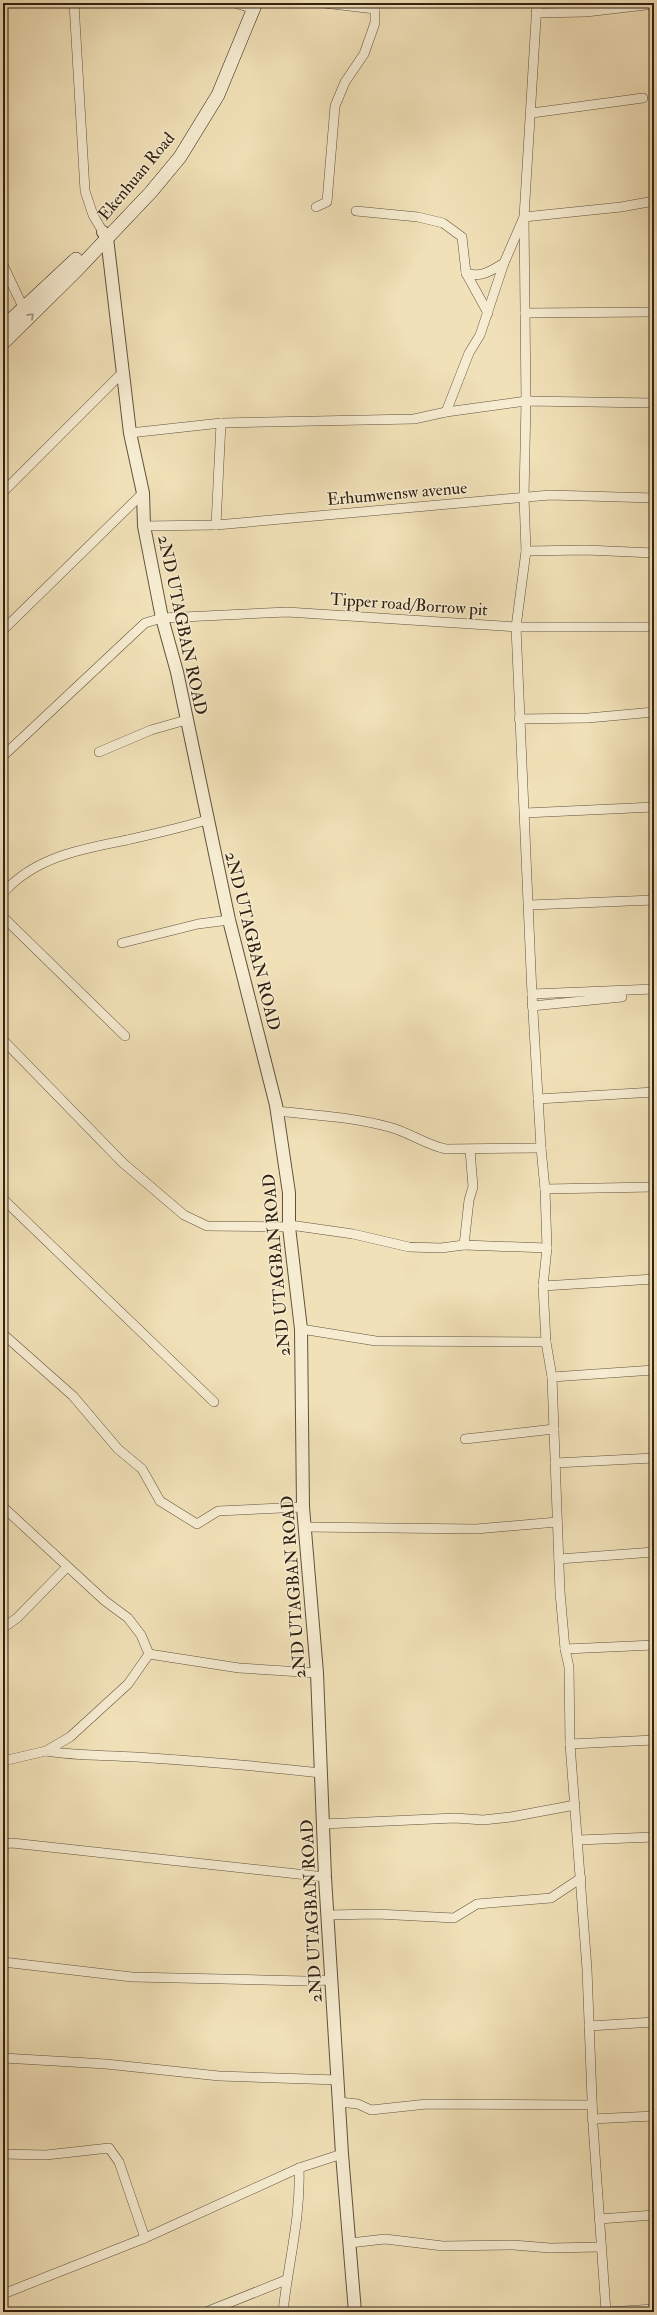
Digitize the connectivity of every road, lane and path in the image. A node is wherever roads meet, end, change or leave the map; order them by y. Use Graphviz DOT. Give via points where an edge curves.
graph roads {
  1 [pos="74,3"];
  2 [pos="324,3"];
  3 [pos="537,3"];
  4 [pos="247,4"];
  5 [pos="654,4"];
  6 [pos="375,6"];
  7 [pos="536,13"];
  8 [pos="643,98"];
  9 [pos="532,113"];
  10 [pos="654,201"];
  11 [pos="316,208"];
  12 [pos="356,211"];
  13 [pos="524,217"];
  14 [pos="105,235"];
  15 [pos="504,263"];
  16 [pos="3,265"];
  17 [pos="466,273"];
  18 [pos="23,307"];
  19 [pos="488,312"];
  20 [pos="654,312"];
  21 [pos="525,313"];
  22 [pos="3,328"];
  23 [pos="3,343"];
  24 [pos="122,373"];
  25 [pos="526,402"];
  26 [pos="654,403"];
  27 [pos="446,412"];
  28 [pos="221,424"];
  29 [pos="130,433"];
  30 [pos="3,492"];
  31 [pos="142,493"];
  32 [pos="524,497"];
  33 [pos="654,498"];
  34 [pos="216,525"];
  35 [pos="144,526"];
  36 [pos="526,551"];
  37 [pos="654,553"];
  38 [pos="162,618"];
  39 [pos="516,627"];
  40 [pos="654,627"];
  41 [pos="3,630"];
  42 [pos="654,712"];
  43 [pos="519,719"];
  44 [pos="186,720"];
  45 [pos="99,752"];
  46 [pos="3,756"];
  47 [pos="654,807"];
  48 [pos="524,813"];
  49 [pos="207,820"];
  50 [pos="3,893"];
  51 [pos="654,899"];
  52 [pos="529,905"];
  53 [pos="3,917"];
  54 [pos="228,920"];
  55 [pos="122,943"];
  56 [pos="654,989"];
  57 [pos="532,994"];
  58 [pos="654,995"];
  59 [pos="532,1006"];
  60 [pos="125,1036"];
  61 [pos="3,1040"];
  62 [pos="654,1092"];
  63 [pos="538,1099"];
  64 [pos="277,1111"];
  65 [pos="540,1148"];
  66 [pos="470,1150"];
  67 [pos="654,1187"];
  68 [pos="545,1189"];
  69 [pos="3,1199"];
  70 [pos="290,1226"];
  71 [pos="464,1245"];
  72 [pos="547,1248"];
  73 [pos="654,1279"];
  74 [pos="543,1286"];
  75 [pos="302,1329"];
  76 [pos="3,1334"];
  77 [pos="546,1342"];
  78 [pos="654,1370"];
  79 [pos="552,1377"];
  80 [pos="214,1402"];
  81 [pos="554,1429"];
  82 [pos="464,1439"];
  83 [pos="654,1458"];
  84 [pos="555,1463"];
  85 [pos="303,1506"];
  86 [pos="3,1507"];
  87 [pos="557,1522"];
  88 [pos="304,1527"];
  89 [pos="654,1552"];
  90 [pos="559,1559"];
  91 [pos="67,1567"];
  92 [pos="3,1628"];
  93 [pos="654,1645"];
  94 [pos="565,1649"];
  95 [pos="149,1654"];
  96 [pos="317,1673"];
  97 [pos="654,1740"];
  98 [pos="570,1744"];
  99 [pos="46,1751"];
  100 [pos="3,1761"];
  101 [pos="321,1773"];
  102 [pos="575,1805"];
  103 [pos="323,1824"];
  104 [pos="654,1837"];
  105 [pos="578,1840"];
  106 [pos="3,1844"];
  107 [pos="325,1877"];
  108 [pos="581,1878"];
  109 [pos="328,1915"];
  110 [pos="3,1962"];
  111 [pos="332,1980"];
  112 [pos="654,2022"];
  113 [pos="589,2026"];
  114 [pos="3,2058"];
  115 [pos="338,2080"];
  116 [pos="339,2102"];
  117 [pos="592,2105"];
  118 [pos="654,2116"];
  119 [pos="592,2119"];
  120 [pos="3,2154"];
  121 [pos="342,2154"];
  122 [pos="299,2168"];
  123 [pos="654,2215"];
  124 [pos="600,2218"];
  125 [pos="145,2238"];
  126 [pos="350,2243"];
  127 [pos="601,2247"];
  128 [pos="286,2280"];
  129 [pos="3,2294"];
  130 [pos="654,2308"];
  131 [pos="206,2312"];
  132 [pos="283,2312"];
  133 [pos="355,2312"];
  134 [pos="607,2312"];
  1 -- 14 [label="street" via="85,191 93,214"];
  2 -- 6 [label="street"];
  3 -- 7 [label="street"];
  4 -- 14 [label="main road, Ekenhuan Road" via="218,95 180,157 151,192"];
  5 -- 7 [label="street" via="586,12"];
  6 -- 11 [label="street" via="375,23 364,54 345,82 335,106 327,202"];
  7 -- 9 [label="street"];
  8 -- 9 [label="street"];
  9 -- 13 [label="street"];
  10 -- 13 [label="street"];
  12 -- 17 [label="street" via="418,217 443,223 462,236"];
  13 -- 15 [label="street"];
  13 -- 21 [label="street"];
  14 -- 18 [label="main road, Ekenhuan Road"];
  23 -- 14 [label="main road, Ekenhuan Road, one-way"];
  14 -- 24 [label="street, 2ND UTAGBAN ROAD"];
  15 -- 17 [label="street" via="491,272 476,276"];
  15 -- 19 [label="street"];
  16 -- 18 [label="street"];
  17 -- 19 [label="street"];
  18 -- 22 [label="main road, Ekenhuan Road"];
  19 -- 27 [label="street"];
  20 -- 21 [label="street"];
  21 -- 25 [label="street"];
  24 -- 29 [label="street, 2ND UTAGBAN ROAD"];
  24 -- 30 [label="street"];
  25 -- 26 [label="street"];
  25 -- 27 [label="street"];
  25 -- 32 [label="street"];
  27 -- 28 [label="street" via="414,419"];
  28 -- 29 [label="street"];
  28 -- 34 [label="street"];
  29 -- 31 [label="street, 2ND UTAGBAN ROAD"];
  31 -- 35 [label="street, 2ND UTAGBAN ROAD"];
  31 -- 41 [label="street"];
  32 -- 33 [label="street, Erhumwensw avenue" via="550,495"];
  32 -- 34 [label="street, Erhumwensw avenue"];
  32 -- 36 [label="street"];
  34 -- 35 [label="street, Erhumwensw avenue"];
  35 -- 38 [label="street, 2ND UTAGBAN ROAD"];
  36 -- 37 [label="street"];
  36 -- 39 [label="street"];
  38 -- 39 [label="street, Tipper road/Borrow pit" via="287,612"];
  38 -- 44 [label="street, 2ND UTAGBAN ROAD" via="177,672"];
  38 -- 46 [label="street, Tipper road/Borrow pit" via="145,623"];
  39 -- 40 [label="street, Tipper road/Borrow pit"];
  39 -- 43 [label="street"];
  42 -- 43 [label="street" via="588,718"];
  43 -- 48 [label="street"];
  44 -- 45 [label="street" via="151,730"];
  44 -- 49 [label="street, 2ND UTAGBAN ROAD"];
  47 -- 48 [label="street"];
  48 -- 52 [label="street" via="526,889"];
  49 -- 50 [label="street" via="50,859 29,869"];
  49 -- 54 [label="street, 2ND UTAGBAN ROAD"];
  51 -- 52 [label="street"];
  52 -- 57 [label="street"];
  53 -- 60 [label="street"];
  54 -- 55 [label="street" via="198,924"];
  54 -- 64 [label="street, 2ND UTAGBAN ROAD"];
  56 -- 57 [label="street"];
  57 -- 59 [label="street"];
  58 -- 59 [label="street"];
  59 -- 63 [label="street"];
  61 -- 70 [label="street" via="123,1163 184,1215 207,1226"];
  62 -- 63 [label="street"];
  63 -- 65 [label="street"];
  64 -- 66 [label="street" via="352,1118 391,1127 432,1146"];
  64 -- 70 [label="street, 2ND UTAGBAN ROAD" via="289,1193"];
  65 -- 66 [label="street"];
  65 -- 68 [label="street"];
  66 -- 71 [label="street" via="473,1187"];
  67 -- 68 [label="street"];
  68 -- 72 [label="street"];
  69 -- 80 [label="street"];
  70 -- 71 [label="street" via="353,1234 409,1247 441,1248"];
  70 -- 75 [label="street, 2ND UTAGBAN ROAD"];
  71 -- 72 [label="street"];
  72 -- 74 [label="street"];
  73 -- 74 [label="street"];
  74 -- 77 [label="street"];
  75 -- 77 [label="street" via="376,1341"];
  75 -- 85 [label="street, 2ND UTAGBAN ROAD"];
  76 -- 85 [label="street" via="73,1396 118,1449 142,1469 160,1501 197,1524 218,1510"];
  77 -- 79 [label="street"];
  78 -- 79 [label="street"];
  79 -- 81 [label="street"];
  81 -- 82 [label="street"];
  81 -- 84 [label="street"];
  83 -- 84 [label="street"];
  84 -- 87 [label="street"];
  85 -- 88 [label="street, 2ND UTAGBAN ROAD"];
  86 -- 91 [label="street"];
  87 -- 88 [label="street" via="476,1529"];
  87 -- 90 [label="street"];
  88 -- 96 [label="street, 2ND UTAGBAN ROAD"];
  89 -- 90 [label="street"];
  90 -- 94 [label="street"];
  91 -- 92 [label="street" via="17,1618"];
  91 -- 95 [label="street" via="128,1618 141,1634"];
  93 -- 94 [label="street"];
  94 -- 98 [label="street" via="569,1667"];
  95 -- 96 [label="street" via="239,1668"];
  95 -- 99 [label="street" via="128,1684 70,1737"];
  96 -- 101 [label="street, 2ND UTAGBAN ROAD"];
  97 -- 98 [label="street"];
  98 -- 102 [label="street"];
  99 -- 100 [label="street"];
  99 -- 101 [label="street" via="75,1755 243,1764"];
  101 -- 103 [label="street, 2ND UTAGBAN ROAD"];
  102 -- 103 [label="street" via="483,1820 455,1818"];
  102 -- 105 [label="street"];
  103 -- 107 [label="street, 2ND UTAGBAN ROAD"];
  104 -- 105 [label="street"];
  105 -- 108 [label="street"];
  106 -- 107 [label="street"];
  107 -- 109 [label="street, 2ND UTAGBAN ROAD"];
  108 -- 109 [label="street" via="551,1898 477,1904 454,1918 377,1914"];
  108 -- 113 [label="street"];
  109 -- 111 [label="street, 2ND UTAGBAN ROAD"];
  110 -- 111 [label="street" via="132,1977"];
  111 -- 115 [label="street, 2ND UTAGBAN ROAD"];
  112 -- 113 [label="street"];
  113 -- 117 [label="street"];
  114 -- 115 [label="street" via="106,2064 219,2076"];
  115 -- 116 [label="street, 2ND UTAGBAN ROAD"];
  116 -- 117 [label="street" via="358,2104 371,2110 427,2104"];
  116 -- 121 [label="street, 2ND UTAGBAN ROAD"];
  117 -- 119 [label="street"];
  118 -- 119 [label="street"];
  119 -- 124 [label="street"];
  120 -- 125 [label="street" via="46,2155 109,2148 119,2162"];
  121 -- 122 [label="street"];
  121 -- 126 [label="street, 2ND UTAGBAN ROAD"];
  122 -- 125 [label="street"];
  122 -- 128 [label="street" via="297,2228"];
  123 -- 124 [label="street"];
  124 -- 127 [label="street"];
  125 -- 129 [label="street"];
  126 -- 127 [label="street" via="385,2239 443,2246"];
  126 -- 133 [label="street, 2ND UTAGBAN ROAD"];
  127 -- 134 [label="street"];
  128 -- 131 [label="street"];
  128 -- 132 [label="street"];
  130 -- 134 [label="street"];
}
